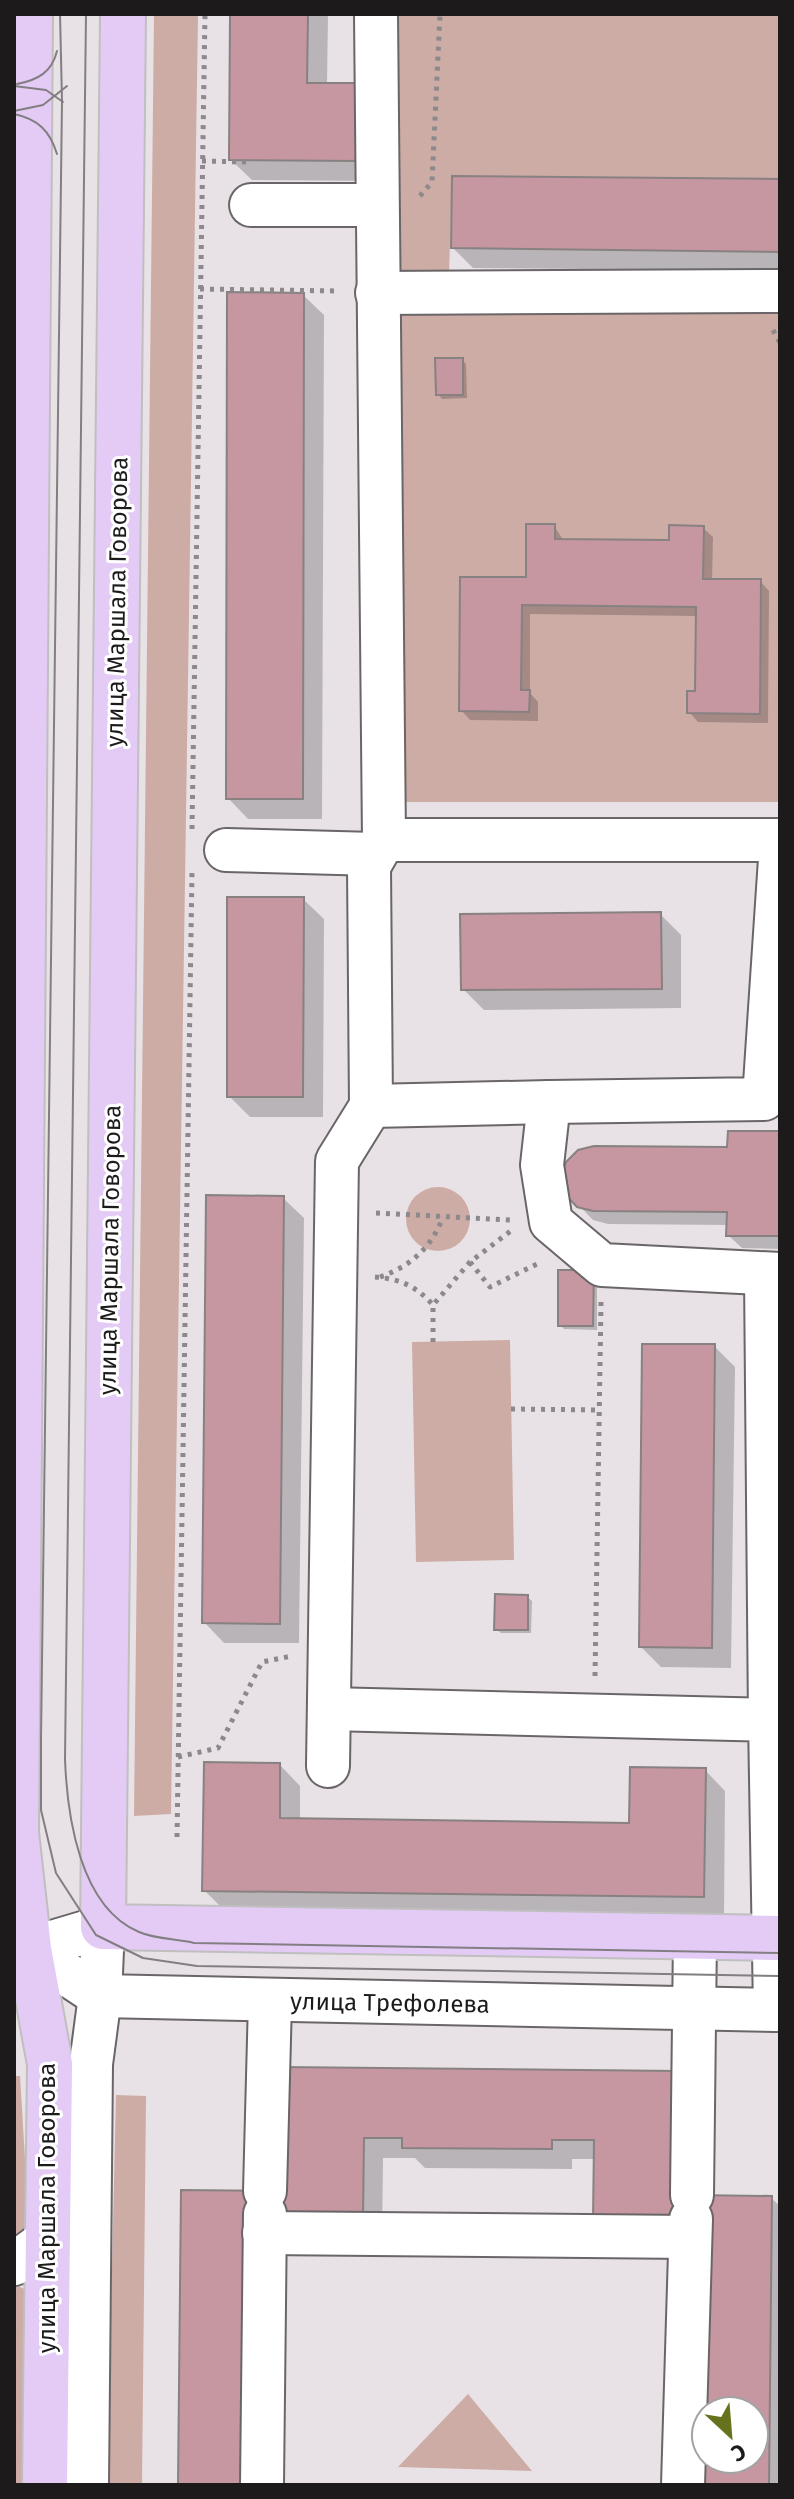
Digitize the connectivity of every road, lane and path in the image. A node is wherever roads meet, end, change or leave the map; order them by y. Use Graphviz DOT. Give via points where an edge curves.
graph roads {
  1 [pos="30,14"];
  2 [pos="123,14"];
  3 [pos="205,14"];
  4 [pos="376,14"];
  5 [pos="440,14"];
  6 [pos="251,205"];
  7 [pos="395,205"];
  8 [pos="200,289"];
  9 [pos="780,291"];
  10 [pos="377,293"];
  11 [pos="780,840"];
  12 [pos="380,847"];
  13 [pos="203,849"];
  14 [pos="780,859"];
  15 [pos="776,981"];
  16 [pos="772,1099"];
  17 [pos="549,1102"];
  18 [pos="371,1106"];
  19 [pos="336,1211"];
  20 [pos="443,1217"];
  21 [pos="565,1238"];
  22 [pos="470,1262"];
  23 [pos="773,1274"];
  24 [pos="335,1276"];
  25 [pos="379,1277"];
  26 [pos="433,1305"];
  27 [pos="433,1342"];
  28 [pos="511,1409"];
  29 [pos="600,1410"];
  30 [pos="330,1649"];
  31 [pos="329,1709"];
  32 [pos="595,1716"];
  33 [pos="770,1720"];
  34 [pos="178,1757"];
  35 [pos="328,1766"];
  36 [pos="177,1837"];
  37 [pos="103,1927"];
  38 [pos="695,1936"];
  39 [pos="777,1938"];
  40 [pos="21,1948"];
  41 [pos="100,1996"];
  42 [pos="270,2001"];
  43 [pos="696,2009"];
  44 [pos="778,2010"];
  45 [pos="265,2213"];
  46 [pos="691,2217"];
  47 [pos="50,2248"];
  48 [pos="45,2485"];
  49 [pos="87,2485"];
  50 [pos="262,2485"];
  51 [pos="683,2485"];
  1 -- 40 [label="main road, улица Маршала Говорова" via="16,1789"];
  2 -- 37 [label="main road, улица Маршала Говорова"];
  3 -- 8 [label="path"];
  4 -- 7 [label="street"];
  5 -- 7 [label="path" via="432,182"];
  6 -- 7 [label="street"];
  7 -- 10 [label="street"];
  8 -- 10 [label="path"];
  8 -- 13 [label="path"];
  9 -- 10 [label="street"];
  10 -- 12 [label="street"];
  11 -- 12 [label="street"];
  12 -- 13 [label="street"];
  12 -- 18 [label="street" via="369,866"];
  13 -- 34 [label="path"];
  14 -- 15 [label="street"];
  15 -- 16 [label="street"];
  16 -- 17 [label="street"];
  17 -- 18 [label="street"];
  17 -- 21 [label="street" via="542,1165"];
  18 -- 19 [label="street" via="337,1161"];
  19 -- 20 [label="path"];
  19 -- 24 [label="street"];
  20 -- 21 [label="path"];
  20 -- 25 [label="path" via="420,1255"];
  21 -- 22 [label="path" via="496,1240"];
  21 -- 22 [label="path" via="490,1287"];
  21 -- 23 [label="street"];
  21 -- 29 [label="path"];
  22 -- 26 [label="path"];
  23 -- 33 [label="street"];
  24 -- 25 [label="path"];
  24 -- 30 [label="street"];
  25 -- 26 [label="path" via="401,1280"];
  26 -- 27 [label="path"];
  28 -- 29 [label="path"];
  29 -- 32 [label="path"];
  30 -- 31 [label="street"];
  30 -- 34 [label="path" via="262,1662 218,1748"];
  31 -- 32 [label="street"];
  31 -- 35 [label="street"];
  32 -- 33 [label="street"];
  33 -- 39 [label="street"];
  34 -- 36 [label="path"];
  37 -- 38 [label="main road"];
  37 -- 40 [label="street"];
  37 -- 41 [label="street, улица Маршала Говорова"];
  38 -- 39 [label="main road"];
  38 -- 43 [label="street"];
  39 -- 44 [label="street"];
  40 -- 41 [label="street"];
  40 -- 47 [label="main road, улица Маршала Говорова" via="50,2064"];
  41 -- 42 [label="street, улица Трефолева"];
  41 -- 47 [label="street, улица Маршала Говорова" via="91,2064"];
  42 -- 43 [label="street, улица Трефолева"];
  42 -- 45 [label="street"];
  43 -- 44 [label="street, улица Трефолева"];
  43 -- 46 [label="street"];
  45 -- 46 [label="street"];
  45 -- 50 [label="street"];
  46 -- 51 [label="street"];
  47 -- 48 [label="main road, улица Маршала Говорова"];
  47 -- 49 [label="street, улица Маршала Говорова"];
}
